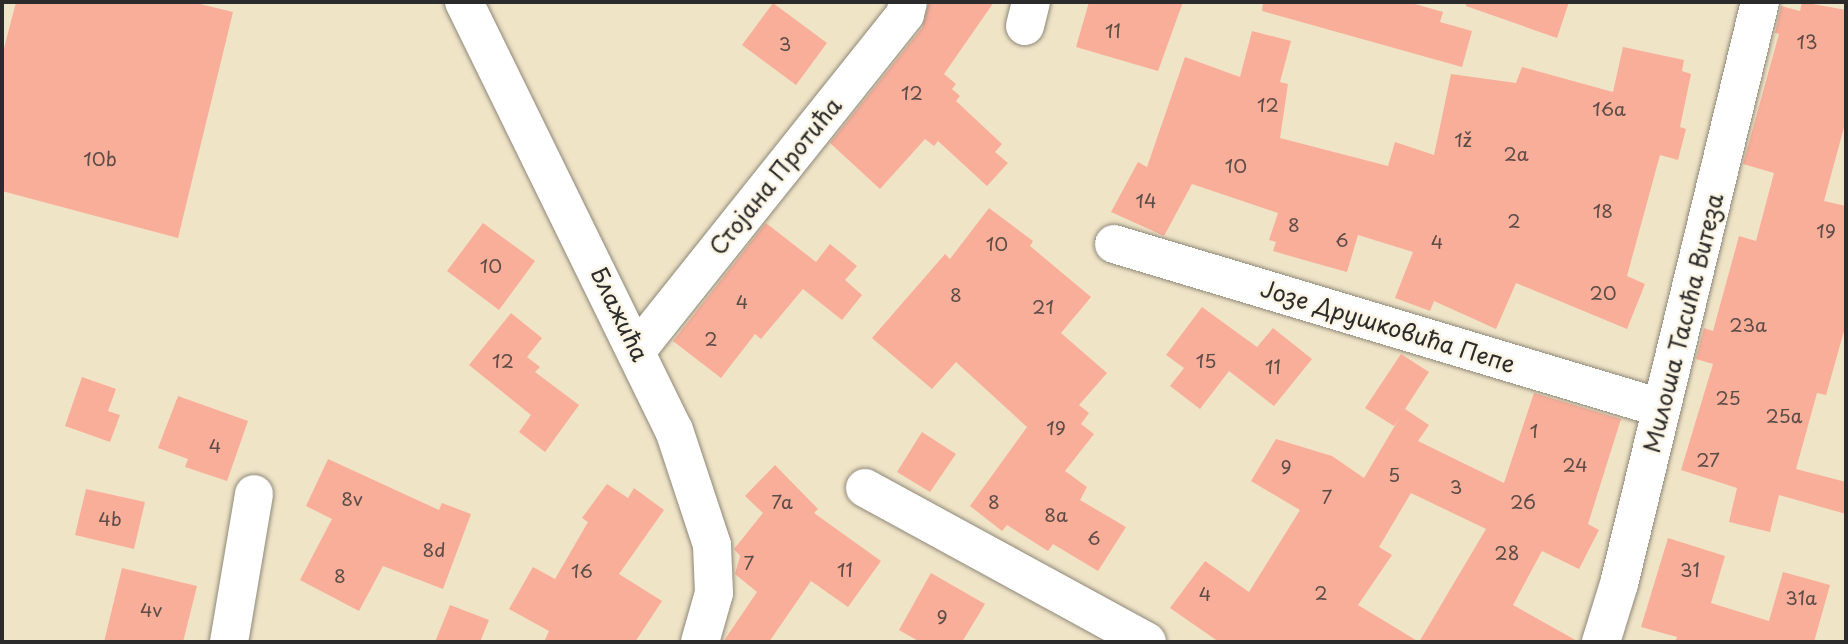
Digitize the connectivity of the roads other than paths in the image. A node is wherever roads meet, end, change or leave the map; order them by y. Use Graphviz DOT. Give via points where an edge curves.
graph roads {
  1 [pos="464,2"];
  2 [pos="908,2"];
  3 [pos="1760,2"];
  4 [pos="1114,244"];
  5 [pos="638,349"];
  6 [pos="1661,408"];
  7 [pos="865,488"];
  8 [pos="254,494"];
  9 [pos="229,642"];
  10 [pos="700,642"];
  11 [pos="1147,642"];
  12 [pos="1601,642"];
  1 -- 5 [label="street, Блажића"];
  2 -- 5 [label="street, Стојана Протића" via="905,13"];
  3 -- 6 [label="street, Милоша Тасића Витеза"];
  4 -- 6 [label="street, Јозе Друшковића Пепе"];
  5 -- 10 [label="street, Блажића" via="674,430 712,545 714,593"];
  6 -- 12 [label="street, Милоша Тасића Витеза"];
  7 -- 11 [label="street"];
  8 -- 9 [label="street"];
}
